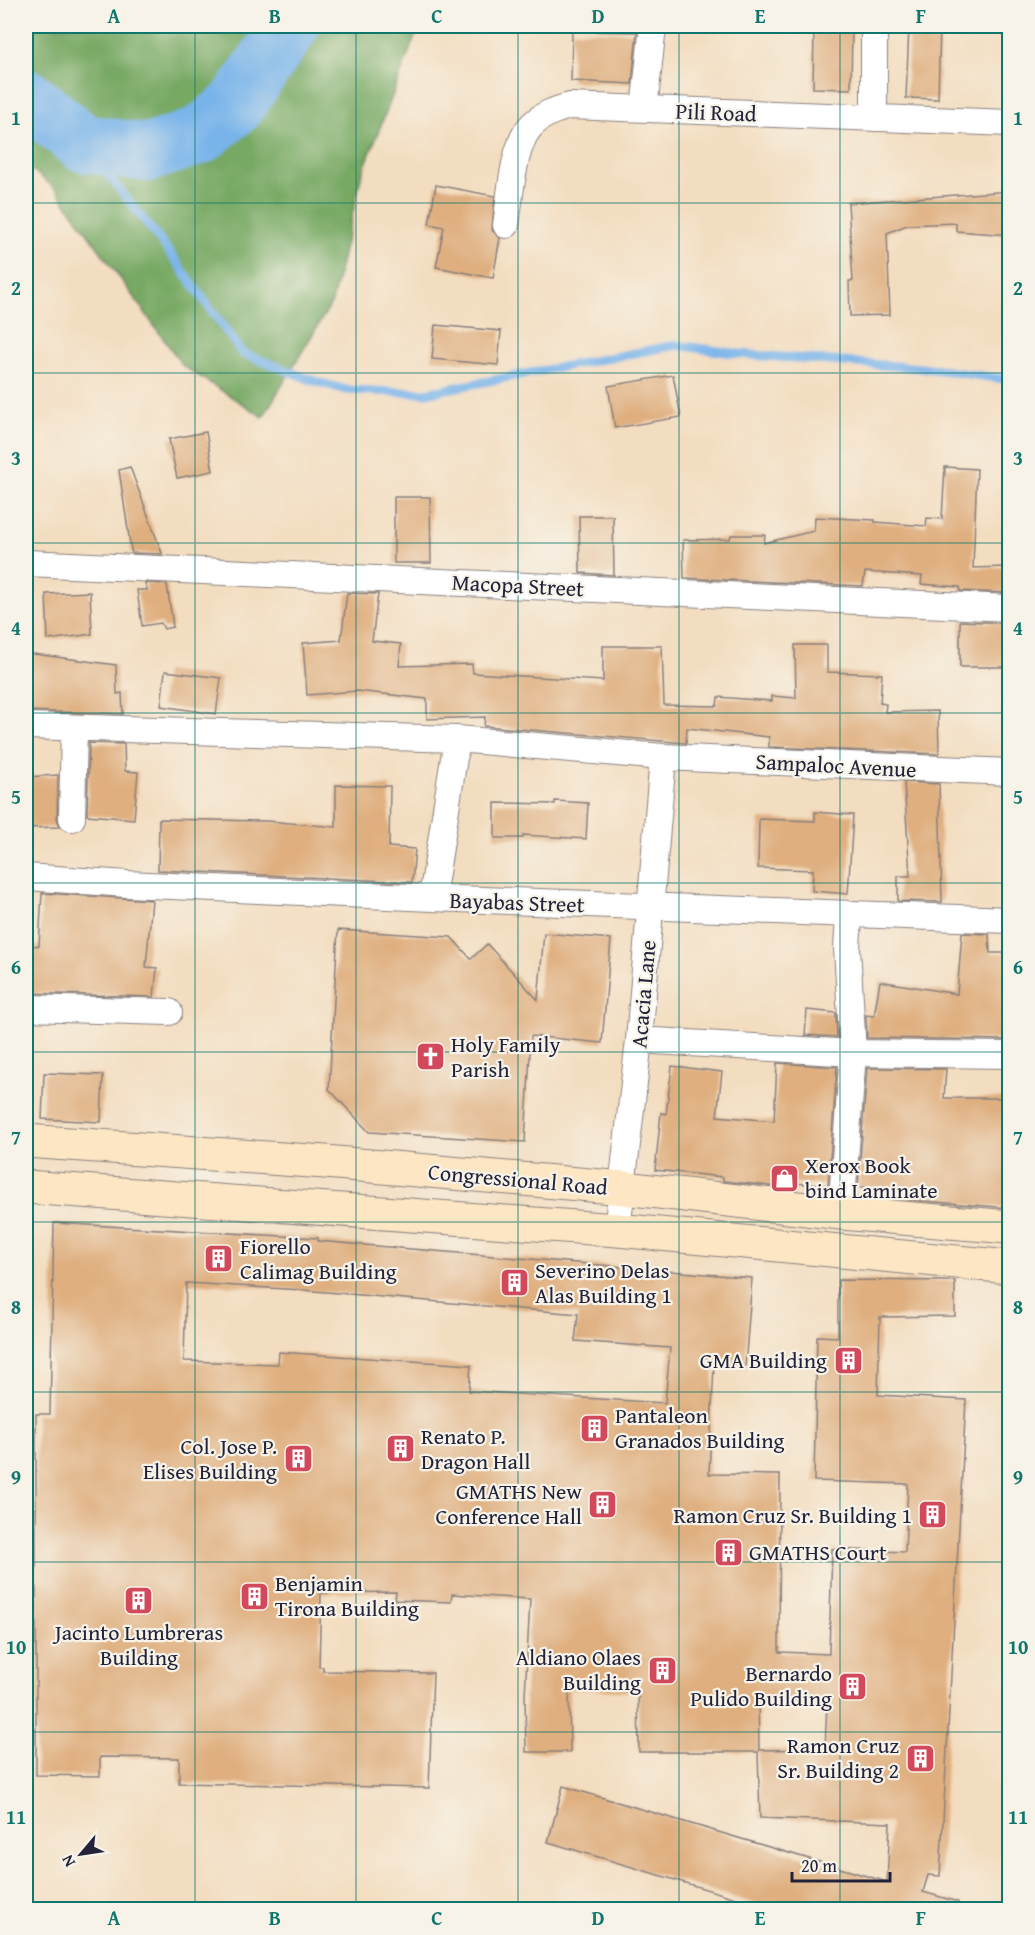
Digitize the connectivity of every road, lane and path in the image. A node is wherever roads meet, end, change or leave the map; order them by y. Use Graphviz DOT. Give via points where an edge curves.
graph roads {
  1 [pos="653,26"];
  2 [pos="874,26"];
  3 [pos="644,109"];
  4 [pos="874,118"];
  5 [pos="1010,123"];
  6 [pos="506,225"];
  7 [pos="26,563"];
  8 [pos="1010,608"];
  9 [pos="26,726"];
  10 [pos="74,729"];
  11 [pos="457,739"];
  12 [pos="663,757"];
  13 [pos="1010,772"];
  14 [pos="72,818"];
  15 [pos="26,877"];
  16 [pos="432,898"];
  17 [pos="650,908"];
  18 [pos="849,916"];
  19 [pos="1010,920"];
  20 [pos="26,1008"];
  21 [pos="169,1012"];
  22 [pos="639,1040"];
  23 [pos="853,1053"];
  24 [pos="1010,1055"];
  25 [pos="26,1141"];
  26 [pos="26,1187"];
  27 [pos="624,1188"];
  28 [pos="841,1213"];
  29 [pos="1010,1227"];
  30 [pos="617,1230"];
  31 [pos="1010,1267"];
  1 -- 3 [label="street"];
  2 -- 4 [label="street"];
  3 -- 4 [label="street, Pili Road"];
  3 -- 6 [label="street, Pili Road" via="570,106 549,112 530,126 518,152"];
  4 -- 5 [label="street, Pili Road"];
  7 -- 8 [label="street, Macopa Street"];
  9 -- 10 [label="street, Sampaloc Avenue"];
  10 -- 11 [label="street, Sampaloc Avenue"];
  10 -- 14 [label="street"];
  11 -- 12 [label="street, Sampaloc Avenue"];
  11 -- 16 [label="street"];
  12 -- 13 [label="street, Sampaloc Avenue"];
  12 -- 17 [label="street, Acacia Lane"];
  15 -- 16 [label="street, Bayabas Street"];
  16 -- 17 [label="street, Bayabas Street"];
  17 -- 18 [label="street, Bayabas Street"];
  17 -- 22 [label="street, Acacia Lane"];
  18 -- 19 [label="street, Bayabas Street"];
  18 -- 23 [label="street"];
  20 -- 21 [label="street"];
  22 -- 23 [label="street"];
  22 -- 27 [label="street, Acacia Lane"];
  23 -- 24 [label="street"];
  23 -- 28 [label="street"];
  25 -- 27 [label="main road, Congressional Road"];
  26 -- 30 [label="main road, Congressional Road"];
  27 -- 28 [label="main road, Congressional Road"];
  27 -- 30 [label="street, Acacia Lane"];
  28 -- 29 [label="main road, Congressional Road"];
  30 -- 31 [label="main road, Congressional Road"];
}
